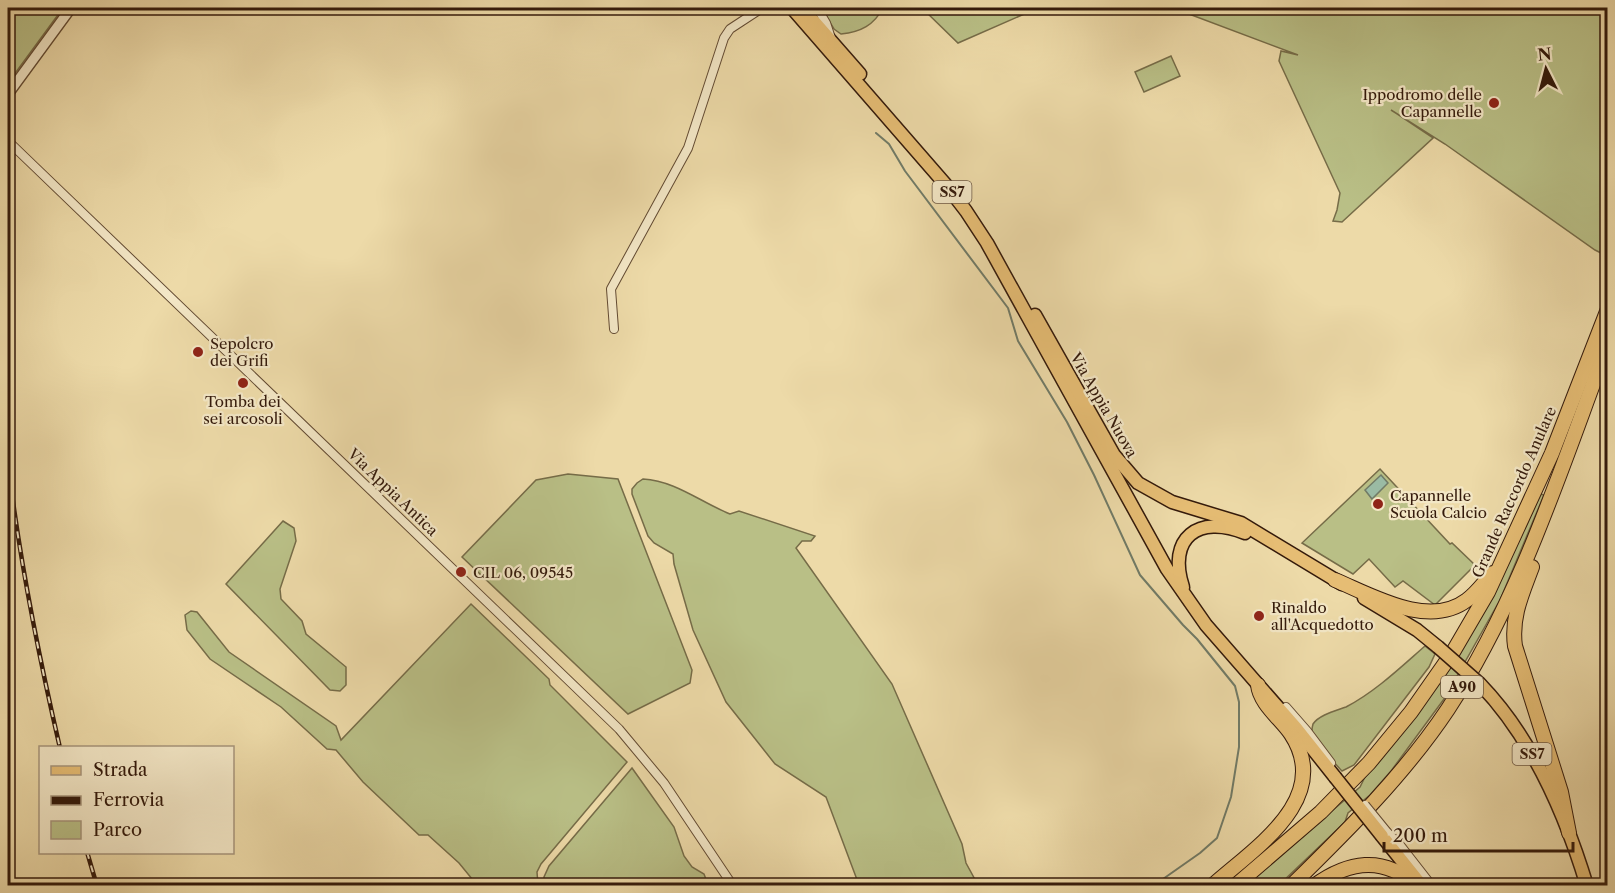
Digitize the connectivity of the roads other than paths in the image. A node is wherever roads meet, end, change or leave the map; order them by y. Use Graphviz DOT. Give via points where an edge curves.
graph roads {
  1 [pos="72,8"];
  2 [pos="762,8"];
  3 [pos="792,8"];
  4 [pos="802,8"];
  5 [pos="817,8"];
  6 [pos="831,40"];
  7 [pos="8,94"];
  8 [pos="8,141"];
  9 [pos="1608,309"];
  10 [pos="614,329"];
  11 [pos="1608,344"];
  12 [pos="1260,535"];
  13 [pos="1534,540"];
  14 [pos="1500,565"];
  15 [pos="1335,580"];
  16 [pos="1187,599"];
  17 [pos="1241,665"];
  18 [pos="1258,685"];
  19 [pos="1337,775"];
  20 [pos="1569,833"];
  21 [pos="1384,834"];
  22 [pos="733,885"];
  23 [pos="1212,885"];
  24 [pos="1235,885"];
  25 [pos="1291,885"];
  26 [pos="1314,885"];
  27 [pos="1416,885"];
  28 [pos="1422,885"];
  29 [pos="1432,885"];
  30 [pos="1587,885"];
  1 -- 7 [label="street"];
  2 -- 10 [label="street" via="729,30 724,38 688,148 611,289"];
  3 -- 16 [label="main road, Via Appia Nuova / SS7" via="973,221"];
  4 -- 6 [label="main road, Via Appia Nuova / SS7"];
  5 -- 6 [label="street"];
  6 -- 12 [label="main road, Via Appia Nuova / SS7" via="975,209 1124,469 1161,497 1226,517"];
  8 -- 22 [label="street, Via Appia Antica" via="620,729 664,783"];
  9 -- 14 [label="highway, Grande Raccordo Anulare / A90" via="1552,453"];
  11 -- 13 [label="highway, Grande Raccordo Anulare / A90"];
  12 -- 15 [label="main road, Via Appia Nuova / SS7"];
  12 -- 16 [label="main road" via="1217,525 1194,532 1182,547 1178,561"];
  13 -- 20 [label="highway" via="1534,558 1517,606 1514,638 1561,792"];
  13 -- 25 [label="highway, Grande Raccordo Anulare / A90" via="1475,664 1442,717 1388,787"];
  14 -- 15 [label="highway" via="1467,600 1436,613 1409,609"];
  14 -- 24 [label="highway, Grande Raccordo Anulare / A90" via="1453,652 1384,746 1321,813"];
  15 -- 20 [label="main road, Via Appia Nuova / SS7, bridge" via="1412,627 1480,684 1538,763"];
  16 -- 17 [label="main road, Via Appia Nuova / SS7"];
  17 -- 18 [label="main road, Via Appia Nuova / SS7"];
  17 -- 19 [label="street, Via Appia Nuova" via="1303,726"];
  18 -- 19 [label="main road, Via Appia Nuova / SS7"];
  18 -- 23 [label="highway" via="1259,694 1291,734 1300,752 1300,791 1283,822"];
  19 -- 21 [label="main road, Via Appia Nuova / SS7, bridge"];
  20 -- 30 [label="main road, Via Appia Nuova / SS7"];
  21 -- 28 [label="main road, Via Appia Nuova / SS7"];
  21 -- 29 [label="street, Via Appia Nuova" via="1400,845"];
  26 -- 27 [label="highway" via="1337,870 1363,865 1390,870"];
}
